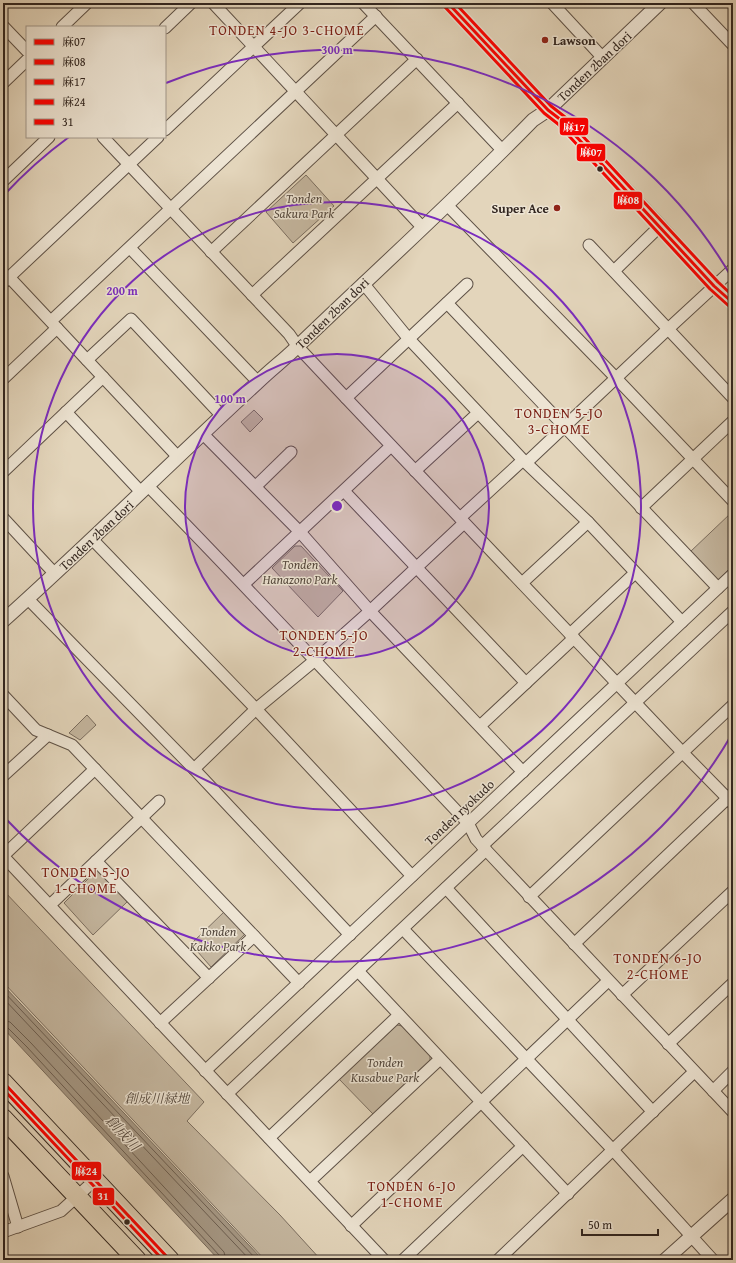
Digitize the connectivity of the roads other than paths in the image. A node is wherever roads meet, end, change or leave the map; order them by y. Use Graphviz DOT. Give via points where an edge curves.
graph roads {
  1 [pos="87,3"];
  2 [pos="191,3"];
  3 [pos="213,3"];
  4 [pos="300,3"];
  5 [pos="363,3"];
  6 [pos="448,3"];
  7 [pos="552,3"];
  8 [pos="693,3"];
  9 [pos="655,5"];
  10 [pos="376,16"];
  11 [pos="3,26"];
  12 [pos="63,26"];
  13 [pos="166,27"];
  14 [pos="733,45"];
  15 [pos="254,47"];
  16 [pos="26,50"];
  17 [pos="603,58"];
  18 [pos="417,59"];
  19 [pos="26,61"];
  20 [pos="3,83"];
  21 [pos="296,92"];
  22 [pos="458,103"];
  23 [pos="548,110"];
  24 [pos="166,129"];
  25 [pos="336,136"];
  26 [pos="48,138"];
  27 [pos="104,138"];
  28 [pos="157,138"];
  29 [pos="503,151"];
  30 [pos="128,164"];
  31 [pos="377,177"];
  32 [pos="3,180"];
  33 [pos="447,205"];
  34 [pos="170,209"];
  35 [pos="660,226"];
  36 [pos="423,228"];
  37 [pos="589,245"];
  38 [pos="130,248"];
  39 [pos="210,252"];
  40 [pos="733,269"];
  41 [pos="614,271"];
  42 [pos="5,279"];
  43 [pos="363,283"];
  44 [pos="467,284"];
  45 [pos="714,286"];
  46 [pos="252,295"];
  47 [pos="447,303"];
  48 [pos="733,303"];
  49 [pos="54,324"];
  50 [pos="668,329"];
  51 [pos="408,338"];
  52 [pos="298,347"];
  53 [pos="87,360"];
  54 [pos="103,377"];
  55 [pos="3,378"];
  56 [pos="616,378"];
  57 [pos="258,382"];
  58 [pos="346,398"];
  59 [pos="733,398"];
  60 [pos="66,412"];
  61 [pos="478,413"];
  62 [pos="222,416"];
  63 [pos="733,421"];
  64 [pos="565,427"];
  65 [pos="203,434"];
  66 [pos="392,446"];
  67 [pos="291,452"];
  68 [pos="178,457"];
  69 [pos="693,459"];
  70 [pos="525,461"];
  71 [pos="415,471"];
  72 [pos="3,472"];
  73 [pos="256,486"];
  74 [pos="145,489"];
  75 [pos="344,491"];
  76 [pos="733,501"];
  77 [pos="641,508"];
  78 [pos="3,518"];
  79 [pos="462,520"];
  80 [pos="588,522"];
  81 [pos="300,532"];
  82 [pos="92,539"];
  83 [pos="416,568"];
  84 [pos="635,573"];
  85 [pos="55,574"];
  86 [pos="733,574"];
  87 [pos="522,583"];
  88 [pos="244,584"];
  89 [pos="718,588"];
  90 [pos="28,599"];
  91 [pos="370,611"];
  92 [pos="733,611"];
  93 [pos="3,622"];
  94 [pos="682,622"];
  95 [pos="572,636"];
  96 [pos="314,661"];
  97 [pos="526,682"];
  98 [pos="617,683"];
  99 [pos="3,695"];
  100 [pos="635,702"];
  101 [pos="733,706"];
  102 [pos="256,709"];
  103 [pos="480,726"];
  104 [pos="48,735"];
  105 [pos="683,753"];
  106 [pos="95,769"];
  107 [pos="194,769"];
  108 [pos="523,772"];
  109 [pos="3,776"];
  110 [pos="731,799"];
  111 [pos="159,801"];
  112 [pos="141,817"];
  113 [pos="468,823"];
  114 [pos="484,848"];
  115 [pos="3,856"];
  116 [pos="96,861"];
  117 [pos="412,876"];
  118 [pos="446,888"];
  119 [pos="733,891"];
  120 [pos="529,897"];
  121 [pos="50,905"];
  122 [pos="404,929"];
  123 [pos="350,935"];
  124 [pos="254,936"];
  125 [pos="574,944"];
  126 [pos="358,971"];
  127 [pos="208,978"];
  128 [pos="299,982"];
  129 [pos="608,982"];
  130 [pos="733,983"];
  131 [pos="622,995"];
  132 [pos="399,1015"];
  133 [pos="568,1020"];
  134 [pos="160,1023"];
  135 [pos="668,1044"];
  136 [pos="440,1059"];
  137 [pos="527,1059"];
  138 [pos="205,1071"];
  139 [pos="733,1071"];
  140 [pos="694,1072"];
  141 [pos="3,1082"];
  142 [pos="712,1090"];
  143 [pos="227,1094"];
  144 [pos="482,1103"];
  145 [pos="653,1112"];
  146 [pos="733,1112"];
  147 [pos="3,1118"];
  148 [pos="269,1138"];
  149 [pos="523,1146"];
  150 [pos="613,1150"];
  151 [pos="3,1176"];
  152 [pos="95,1180"];
  153 [pos="310,1182"];
  154 [pos="568,1194"];
  155 [pos="77,1197"];
  156 [pos="733,1198"];
  157 [pos="351,1226"];
  158 [pos="18,1227"];
  159 [pos="3,1232"];
  160 [pos="691,1236"];
  161 [pos="123,1252"];
  162 [pos="137,1260"];
  163 [pos="170,1260"];
  164 [pos="384,1260"];
  165 [pos="403,1260"];
  166 [pos="498,1260"];
  167 [pos="665,1260"];
  168 [pos="713,1260"];
  1 -- 12 [label="street"];
  2 -- 13 [label="street"];
  3 -- 15 [label="street"];
  4 -- 15 [label="street"];
  5 -- 10 [label="street"];
  6 -- 23 [label="street"];
  7 -- 17 [label="street"];
  8 -- 14 [label="street"];
  9 -- 17 [label="street, Tonden 2ban dori"];
  10 -- 18 [label="street"];
  10 -- 21 [label="street"];
  11 -- 16 [label="street"];
  15 -- 21 [label="street"];
  15 -- 24 [label="street"];
  17 -- 23 [label="street, Tonden 2ban dori"];
  18 -- 22 [label="street"];
  18 -- 25 [label="street"];
  19 -- 20 [label="street"];
  21 -- 25 [label="street"];
  21 -- 34 [label="street"];
  22 -- 29 [label="street"];
  22 -- 31 [label="street"];
  23 -- 29 [label="street, Tonden 2ban dori" via="533,120"];
  23 -- 35 [label="street" via="561,120"];
  25 -- 31 [label="street"];
  25 -- 39 [label="street"];
  26 -- 32 [label="street"];
  27 -- 30 [label="street"];
  28 -- 30 [label="street"];
  29 -- 33 [label="street, Tonden 2ban dori"];
  30 -- 34 [label="street"];
  30 -- 42 [label="street"];
  31 -- 36 [label="street"];
  31 -- 46 [label="street"];
  33 -- 36 [label="street, Tonden 2ban dori"];
  33 -- 56 [label="street"];
  34 -- 38 [label="street"];
  34 -- 39 [label="street"];
  35 -- 41 [label="street"];
  35 -- 45 [label="street"];
  36 -- 43 [label="street, Tonden 2ban dori"];
  37 -- 41 [label="street"];
  38 -- 49 [label="street"];
  38 -- 57 [label="street"];
  39 -- 46 [label="street"];
  40 -- 45 [label="street"];
  41 -- 50 [label="street"];
  42 -- 49 [label="street"];
  43 -- 51 [label="street"];
  43 -- 52 [label="street, Tonden 2ban dori"];
  44 -- 47 [label="street"];
  45 -- 48 [label="street"];
  45 -- 50 [label="street"];
  46 -- 52 [label="street"];
  47 -- 51 [label="street"];
  47 -- 64 [label="street"];
  49 -- 53 [label="street"];
  49 -- 55 [label="street"];
  50 -- 56 [label="street"];
  50 -- 59 [label="street"];
  51 -- 58 [label="street"];
  51 -- 61 [label="street"];
  52 -- 57 [label="street, Tonden 2ban dori"];
  52 -- 58 [label="street"];
  53 -- 54 [label="street"];
  53 -- 62 [label="street" via="130,319"];
  54 -- 60 [label="street"];
  54 -- 68 [label="street"];
  56 -- 64 [label="street"];
  56 -- 69 [label="street"];
  57 -- 62 [label="street, Tonden 2ban dori"];
  58 -- 66 [label="street"];
  60 -- 72 [label="street"];
  60 -- 74 [label="street"];
  61 -- 70 [label="street"];
  61 -- 71 [label="street"];
  62 -- 65 [label="street, Tonden 2ban dori"];
  63 -- 69 [label="street"];
  64 -- 70 [label="street"];
  64 -- 77 [label="street"];
  65 -- 68 [label="street, Tonden 2ban dori"];
  65 -- 73 [label="street"];
  66 -- 71 [label="street"];
  66 -- 75 [label="street"];
  67 -- 73 [label="street"];
  68 -- 74 [label="street, Tonden 2ban dori"];
  69 -- 76 [label="street"];
  69 -- 77 [label="street"];
  70 -- 79 [label="street"];
  70 -- 80 [label="street"];
  71 -- 79 [label="street"];
  73 -- 81 [label="street"];
  74 -- 82 [label="street, Tonden 2ban dori"];
  74 -- 88 [label="street"];
  75 -- 81 [label="street"];
  75 -- 83 [label="street"];
  77 -- 89 [label="street"];
  78 -- 85 [label="street"];
  79 -- 83 [label="street"];
  79 -- 87 [label="street"];
  80 -- 84 [label="street"];
  80 -- 87 [label="street"];
  81 -- 88 [label="street"];
  81 -- 91 [label="street"];
  82 -- 85 [label="street, Tonden 2ban dori"];
  82 -- 102 [label="street"];
  83 -- 91 [label="street"];
  83 -- 97 [label="street"];
  84 -- 94 [label="street"];
  84 -- 95 [label="street"];
  85 -- 90 [label="street, Tonden 2ban dori"];
  86 -- 89 [label="street, Tonden ryokudo"];
  87 -- 95 [label="street"];
  88 -- 96 [label="street"];
  89 -- 94 [label="street, Tonden ryokudo"];
  90 -- 93 [label="street, Tonden 2ban dori"];
  90 -- 107 [label="street"];
  91 -- 96 [label="street"];
  91 -- 103 [label="street"];
  92 -- 100 [label="street"];
  94 -- 98 [label="street, Tonden ryokudo"];
  95 -- 97 [label="street"];
  95 -- 98 [label="street"];
  96 -- 102 [label="street"];
  96 -- 113 [label="street"];
  97 -- 103 [label="street"];
  98 -- 100 [label="street"];
  98 -- 108 [label="street, Tonden ryokudo"];
  99 -- 104 [label="street" via="36,730"];
  100 -- 105 [label="street"];
  100 -- 114 [label="street"];
  101 -- 105 [label="street"];
  102 -- 107 [label="street"];
  102 -- 117 [label="street"];
  103 -- 108 [label="street"];
  104 -- 106 [label="street" via="72,745"];
  104 -- 109 [label="street"];
  105 -- 110 [label="street"];
  105 -- 120 [label="street"];
  106 -- 112 [label="street"];
  106 -- 115 [label="street"];
  107 -- 123 [label="street"];
  108 -- 113 [label="street, Tonden ryokudo"];
  110 -- 125 [label="street"];
  111 -- 112 [label="street"];
  112 -- 116 [label="street"];
  112 -- 124 [label="street"];
  113 -- 114 [label="street"];
  113 -- 117 [label="street, Tonden ryokudo"];
  114 -- 118 [label="street"];
  114 -- 120 [label="street"];
  115 -- 121 [label="street"];
  116 -- 121 [label="street"];
  116 -- 127 [label="street"];
  117 -- 123 [label="street, Tonden ryokudo"];
  118 -- 122 [label="street"];
  118 -- 133 [label="street"];
  119 -- 131 [label="street"];
  120 -- 125 [label="street"];
  121 -- 134 [label="street"];
  122 -- 126 [label="street"];
  122 -- 137 [label="street"];
  123 -- 128 [label="street, Tonden ryokudo"];
  124 -- 127 [label="street"];
  124 -- 128 [label="street"];
  125 -- 129 [label="street"];
  126 -- 132 [label="street"];
  126 -- 143 [label="street"];
  127 -- 134 [label="street"];
  128 -- 138 [label="street, Tonden ryokudo"];
  129 -- 131 [label="street"];
  129 -- 133 [label="street"];
  130 -- 135 [label="street"];
  131 -- 135 [label="street"];
  132 -- 136 [label="street"];
  132 -- 148 [label="street"];
  133 -- 137 [label="street"];
  133 -- 145 [label="street"];
  134 -- 138 [label="street"];
  135 -- 140 [label="street"];
  136 -- 144 [label="street"];
  136 -- 153 [label="street"];
  137 -- 144 [label="street"];
  137 -- 150 [label="street"];
  138 -- 143 [label="street"];
  139 -- 142 [label="street"];
  140 -- 142 [label="street"];
  140 -- 145 [label="street"];
  141 -- 152 [label="highway"];
  142 -- 146 [label="street"];
  143 -- 148 [label="street"];
  144 -- 149 [label="street"];
  144 -- 157 [label="street"];
  145 -- 150 [label="street"];
  147 -- 155 [label="highway"];
  148 -- 153 [label="street"];
  149 -- 154 [label="street"];
  149 -- 165 [label="street"];
  150 -- 154 [label="street"];
  150 -- 160 [label="street"];
  151 -- 158 [label="street"];
  152 -- 155 [label="street"];
  152 -- 163 [label="highway"];
  153 -- 157 [label="street"];
  154 -- 166 [label="street"];
  155 -- 158 [label="street" via="61,1211"];
  155 -- 161 [label="highway"];
  156 -- 160 [label="street"];
  157 -- 164 [label="street"];
  158 -- 159 [label="street"];
  160 -- 167 [label="street"];
  160 -- 168 [label="street"];
  161 -- 162 [label="highway"];
}
